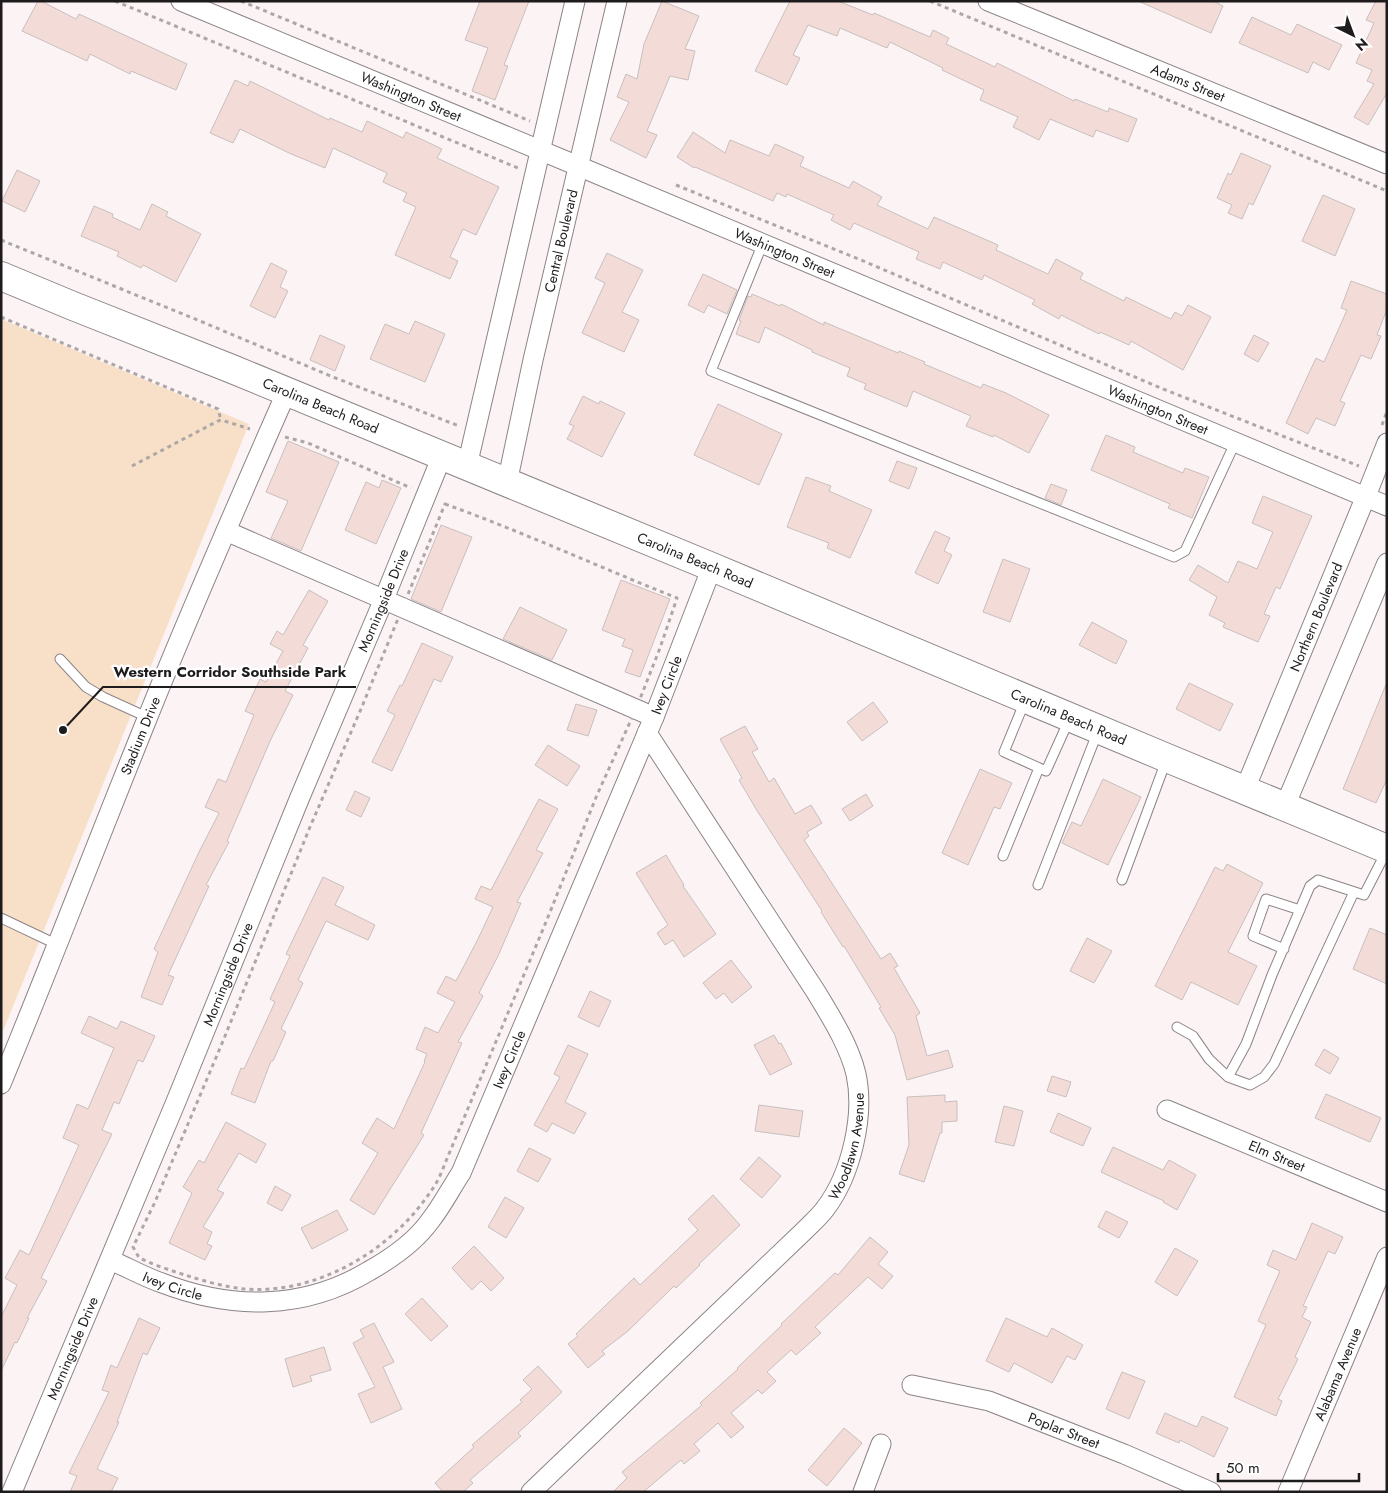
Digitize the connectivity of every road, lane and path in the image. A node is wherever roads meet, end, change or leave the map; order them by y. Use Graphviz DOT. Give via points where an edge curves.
graph roads {
  1 [pos="115,1"];
  2 [pos="181,1"];
  3 [pos="241,1"];
  4 [pos="575,1"];
  5 [pos="617,1"];
  6 [pos="930,1"];
  7 [pos="988,1"];
  8 [pos="530,121"];
  9 [pos="540,150"];
  10 [pos="1387,164"];
  11 [pos="578,166"];
  12 [pos="520,169"];
  13 [pos="669,182"];
  14 [pos="1387,191"];
  15 [pos="1,240"];
  16 [pos="763,244"];
  17 [pos="1,276"];
  18 [pos="1,317"];
  19 [pos="287,392"];
  20 [pos="1387,411"];
  21 [pos="461,417"];
  22 [pos="222,420"];
  23 [pos="250,428"];
  24 [pos="1384,434"];
  25 [pos="284,436"];
  26 [pos="1235,443"];
  27 [pos="442,456"];
  28 [pos="132,466"];
  29 [pos="468,466"];
  30 [pos="1366,469"];
  31 [pos="507,483"];
  32 [pos="412,488"];
  33 [pos="1366,496"];
  34 [pos="1387,506"];
  35 [pos="226,531"];
  36 [pos="1387,563"];
  37 [pos="712,567"];
  38 [pos="384,599"];
  39 [pos="402,607"];
  40 [pos="60,659"];
  41 [pos="1026,698"];
  42 [pos="636,709"];
  43 [pos="147,717"];
  44 [pos="1071,717"];
  45 [pos="650,725"];
  46 [pos="1099,729"];
  47 [pos="1167,758"];
  48 [pos="1039,768"];
  49 [pos="1245,790"];
  50 [pos="1285,806"];
  51 [pos="1387,849"];
  52 [pos="1003,856"];
  53 [pos="1122,880"];
  54 [pos="1038,885"];
  55 [pos="1354,892"];
  56 [pos="1300,910"];
  57 [pos="1,918"];
  58 [pos="58,946"];
  59 [pos="1284,949"];
  60 [pos="1177,1027"];
  61 [pos="1228,1077"];
  62 [pos="1,1084"];
  63 [pos="1167,1110"];
  64 [pos="1387,1202"];
  65 [pos="1387,1257"];
  66 [pos="110,1260"];
  67 [pos="912,1385"];
  68 [pos="881,1444"];
  69 [pos="12,1492"];
  70 [pos="531,1492"];
  71 [pos="863,1492"];
  72 [pos="1211,1492"];
  73 [pos="1288,1492"];
  1 -- 12 [label="path"];
  2 -- 9 [label="street, Washington Street"];
  3 -- 8 [label="path"];
  4 -- 9 [label="street"];
  5 -- 11 [label="street, Central Boulevard"];
  6 -- 14 [label="path"];
  7 -- 10 [label="street, Adams Street"];
  9 -- 11 [label="street, Washington Street"];
  9 -- 29 [label="street"];
  11 -- 16 [label="street, Washington Street"];
  11 -- 31 [label="street, Central Boulevard"];
  13 -- 30 [label="path" via="862,260 1163,389"];
  15 -- 21 [label="path" via="435,418 459,426"];
  16 -- 26 [label="street, Washington Street"];
  16 -- 26 [label="lane" via="711,371 1174,557 1185,552"];
  17 -- 19 [label="highway, Carolina Beach Road"];
  18 -- 22 [label="path" via="218,409"];
  19 -- 27 [label="highway, Carolina Beach Road"];
  19 -- 35 [label="street, Stadium Drive"];
  20 -- 24 [label="path"];
  22 -- 23 [label="path"];
  22 -- 28 [label="path"];
  24 -- 33 [label="street, Northern Boulevard"];
  25 -- 32 [label="path" via="308,443"];
  26 -- 33 [label="street, Washington Street"];
  27 -- 29 [label="highway, Carolina Beach Road"];
  27 -- 38 [label="street, Morningside Drive"];
  29 -- 31 [label="highway, Carolina Beach Road"];
  31 -- 37 [label="highway, Carolina Beach Road"];
  33 -- 34 [label="street, Washington Street"];
  33 -- 49 [label="street, Northern Boulevard"];
  35 -- 38 [label="street"];
  35 -- 43 [label="street, Stadium Drive"];
  36 -- 50 [label="street"];
  37 -- 41 [label="highway, Carolina Beach Road"];
  37 -- 45 [label="street, Ivey Circle"];
  38 -- 39 [label="street"];
  38 -- 66 [label="street, Morningside Drive"];
  39 -- 42 [label="street"];
  39 -- 42 [label="path" via="445,504 506,526 677,598"];
  39 -- 42 [label="path" via="155,1202 133,1247 139,1256 160,1266 197,1279 244,1288 302,1283 360,1258 407,1222 432,1190 446,1161 597,795"];
  40 -- 43 [label="lane" via="86,687"];
  41 -- 44 [label="highway, Carolina Beach Road"];
  41 -- 48 [label="lane" via="1004,752"];
  42 -- 45 [label="street"];
  43 -- 58 [label="street, Stadium Drive"];
  44 -- 46 [label="highway, Carolina Beach Road"];
  44 -- 48 [label="lane" via="1046,771"];
  45 -- 66 [label="street, Ivey Circle" via="461,1173 415,1238 386,1262 355,1280 302,1299 267,1303 208,1297 162,1283"];
  45 -- 70 [label="street, Woodlawn Avenue" via="834,1021 856,1074 859,1096 857,1128 849,1160 825,1209"];
  46 -- 47 [label="highway, Carolina Beach Road"];
  46 -- 54 [label="lane"];
  47 -- 49 [label="highway, Carolina Beach Road"];
  47 -- 53 [label="lane"];
  48 -- 52 [label="lane"];
  49 -- 50 [label="highway, Carolina Beach Road"];
  50 -- 51 [label="highway, Carolina Beach Road"];
  51 -- 55 [label="lane" via="1364,895"];
  55 -- 56 [label="lane" via="1318,880 1310,886"];
  55 -- 61 [label="lane" via="1274,1064 1264,1077 1250,1085"];
  56 -- 59 [label="lane"];
  56 -- 59 [label="lane" via="1266,899 1253,936"];
  57 -- 58 [label="lane"];
  58 -- 62 [label="street, Stadium Drive"];
  59 -- 61 [label="lane" via="1246,1044"];
  60 -- 61 [label="lane" via="1193,1036 1209,1059"];
  63 -- 64 [label="street, Elm Street"];
  65 -- 73 [label="street, Alabama Avenue"];
  66 -- 69 [label="street, Morningside Drive"];
  67 -- 72 [label="street, Poplar Street" via="989,1400"];
  68 -- 71 [label="street"];
}
